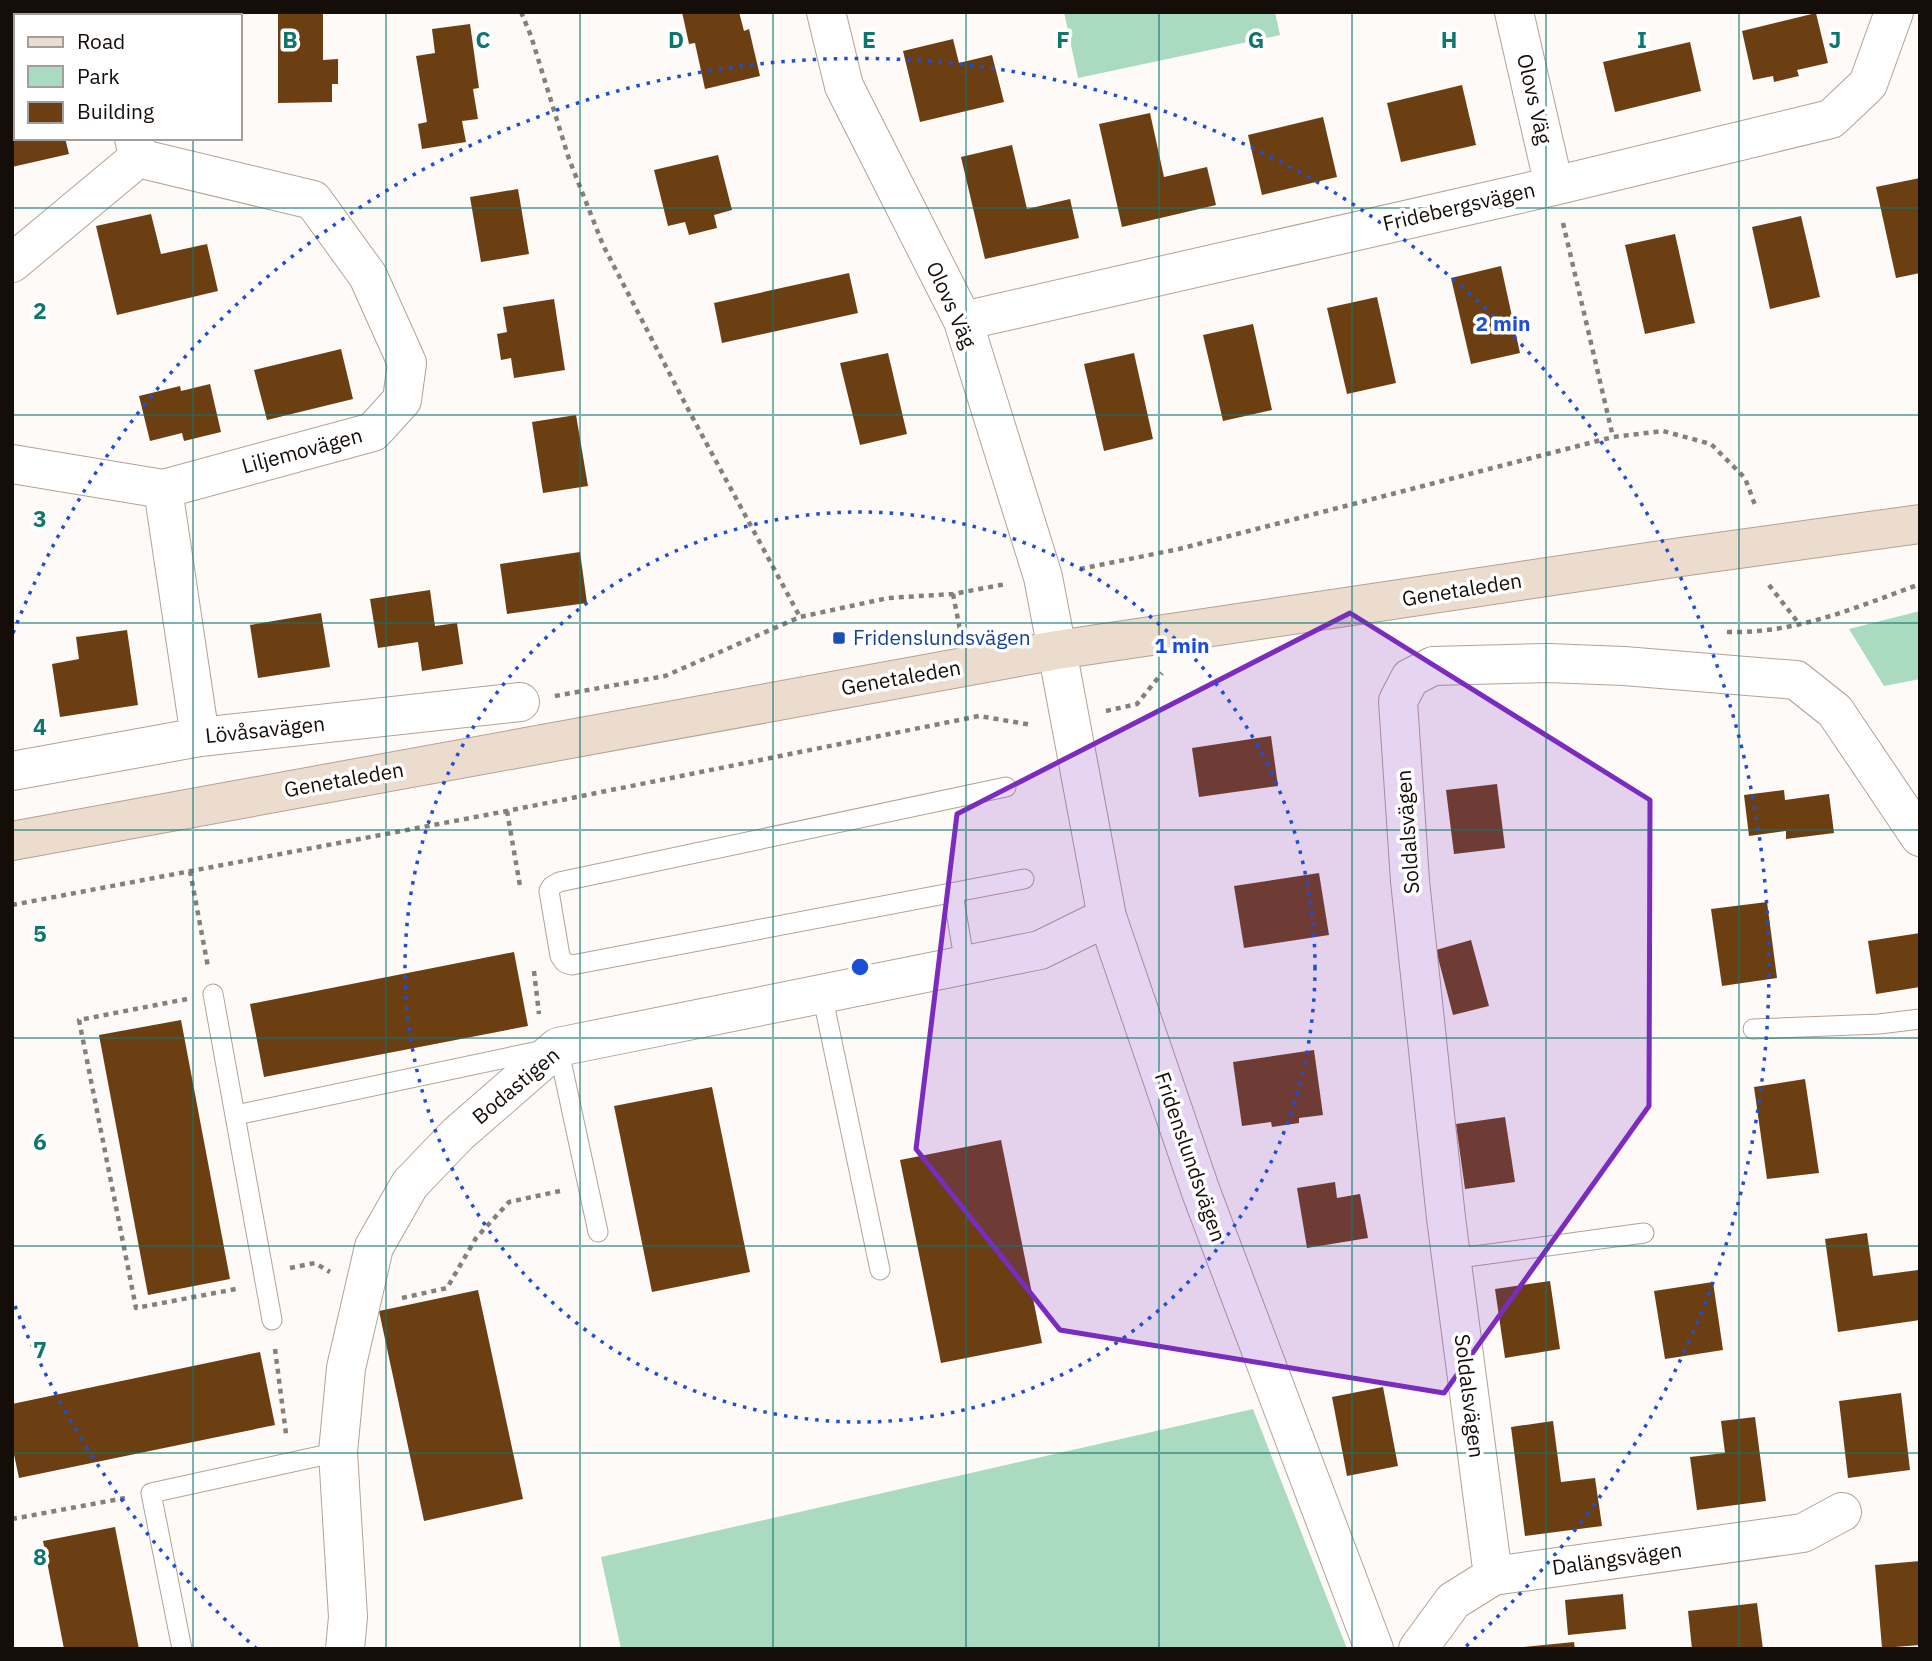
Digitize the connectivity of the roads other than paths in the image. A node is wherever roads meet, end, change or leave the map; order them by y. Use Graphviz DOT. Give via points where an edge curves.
graph roads {
  1 [pos="826,12"];
  2 [pos="1514,12"];
  3 [pos="1894,12"];
  4 [pos="136,148"];
  5 [pos="1554,186"];
  6 [pos="12,263"];
  7 [pos="963,321"];
  8 [pos="12,464"];
  9 [pos="163,489"];
  10 [pos="1920,524"];
  11 [pos="1057,650"];
  12 [pos="520,702"];
  13 [pos="200,737"];
  14 [pos="12,771"];
  15 [pos="1006,788"];
  16 [pos="1920,837"];
  17 [pos="12,841"];
  18 [pos="1024,879"];
  19 [pos="953,892"];
  20 [pos="1107,917"];
  21 [pos="965,965"];
  22 [pos="213,994"];
  23 [pos="822,994"];
  24 [pos="1920,1019"];
  25 [pos="1752,1029"];
  26 [pos="558,1047"];
  27 [pos="236,1115"];
  28 [pos="598,1232"];
  29 [pos="1644,1233"];
  30 [pos="1452,1259"];
  31 [pos="880,1270"];
  32 [pos="272,1320"];
  33 [pos="338,1452"];
  34 [pos="1842,1512"];
  35 [pos="1493,1576"];
  36 [pos="182,1649"];
  37 [pos="345,1649"];
  38 [pos="1374,1649"];
  39 [pos="1418,1649"];
  1 -- 7 [label="street, Olovs Väg" via="844,86"];
  2 -- 5 [label="street, Olovs Väg"];
  3 -- 5 [label="street, Fridebergsvägen" via="1868,84 1831,119"];
  4 -- 6 [label="street, Liljemovägen"];
  4 -- 9 [label="street, Liljemovägen" via="313,200 368,276 407,363 402,400 373,432"];
  5 -- 7 [label="street, Fridebergsvägen"];
  7 -- 11 [label="street, Olovs Väg" via="1043,577"];
  8 -- 9 [label="street, Liljemovägen"];
  9 -- 13 [label="street"];
  10 -- 11 [label="main road, Genetaleden"];
  11 -- 17 [label="main road, Genetaleden"];
  11 -- 20 [label="street, Fridenslundsvägen"];
  12 -- 13 [label="street, Lövåsavägen"];
  13 -- 14 [label="street, Lövåsavägen"];
  15 -- 19 [label="lane" via="559,882 549,891 560,956 572,965"];
  16 -- 30 [label="street, Soldalsvägen" via="1835,711 1796,680 1548,663 1433,666 1410,678 1398,701 1409,867"];
  18 -- 19 [label="lane"];
  19 -- 21 [label="lane"];
  20 -- 21 [label="street, Bodastigen" via="1040,950"];
  20 -- 38 [label="street, Fridenslundsvägen" via="1201,1192"];
  21 -- 23 [label="street, Bodastigen"];
  22 -- 27 [label="lane"];
  23 -- 26 [label="street, Bodastigen"];
  23 -- 31 [label="lane"];
  24 -- 25 [label="lane"];
  26 -- 27 [label="lane"];
  26 -- 28 [label="lane"];
  26 -- 33 [label="street, Bodastigen" via="458,1134 410,1184 373,1247 346,1368"];
  27 -- 32 [label="lane"];
  29 -- 30 [label="lane"];
  30 -- 35 [label="street, Soldalsvägen"];
  33 -- 36 [label="lane" via="150,1493"];
  33 -- 37 [label="street, Bodastigen" via="348,1617"];
  34 -- 35 [label="street, Dalängsvägen" via="1803,1532"];
  35 -- 39 [label="street, Dalängsvägen" via="1453,1601"];
}
